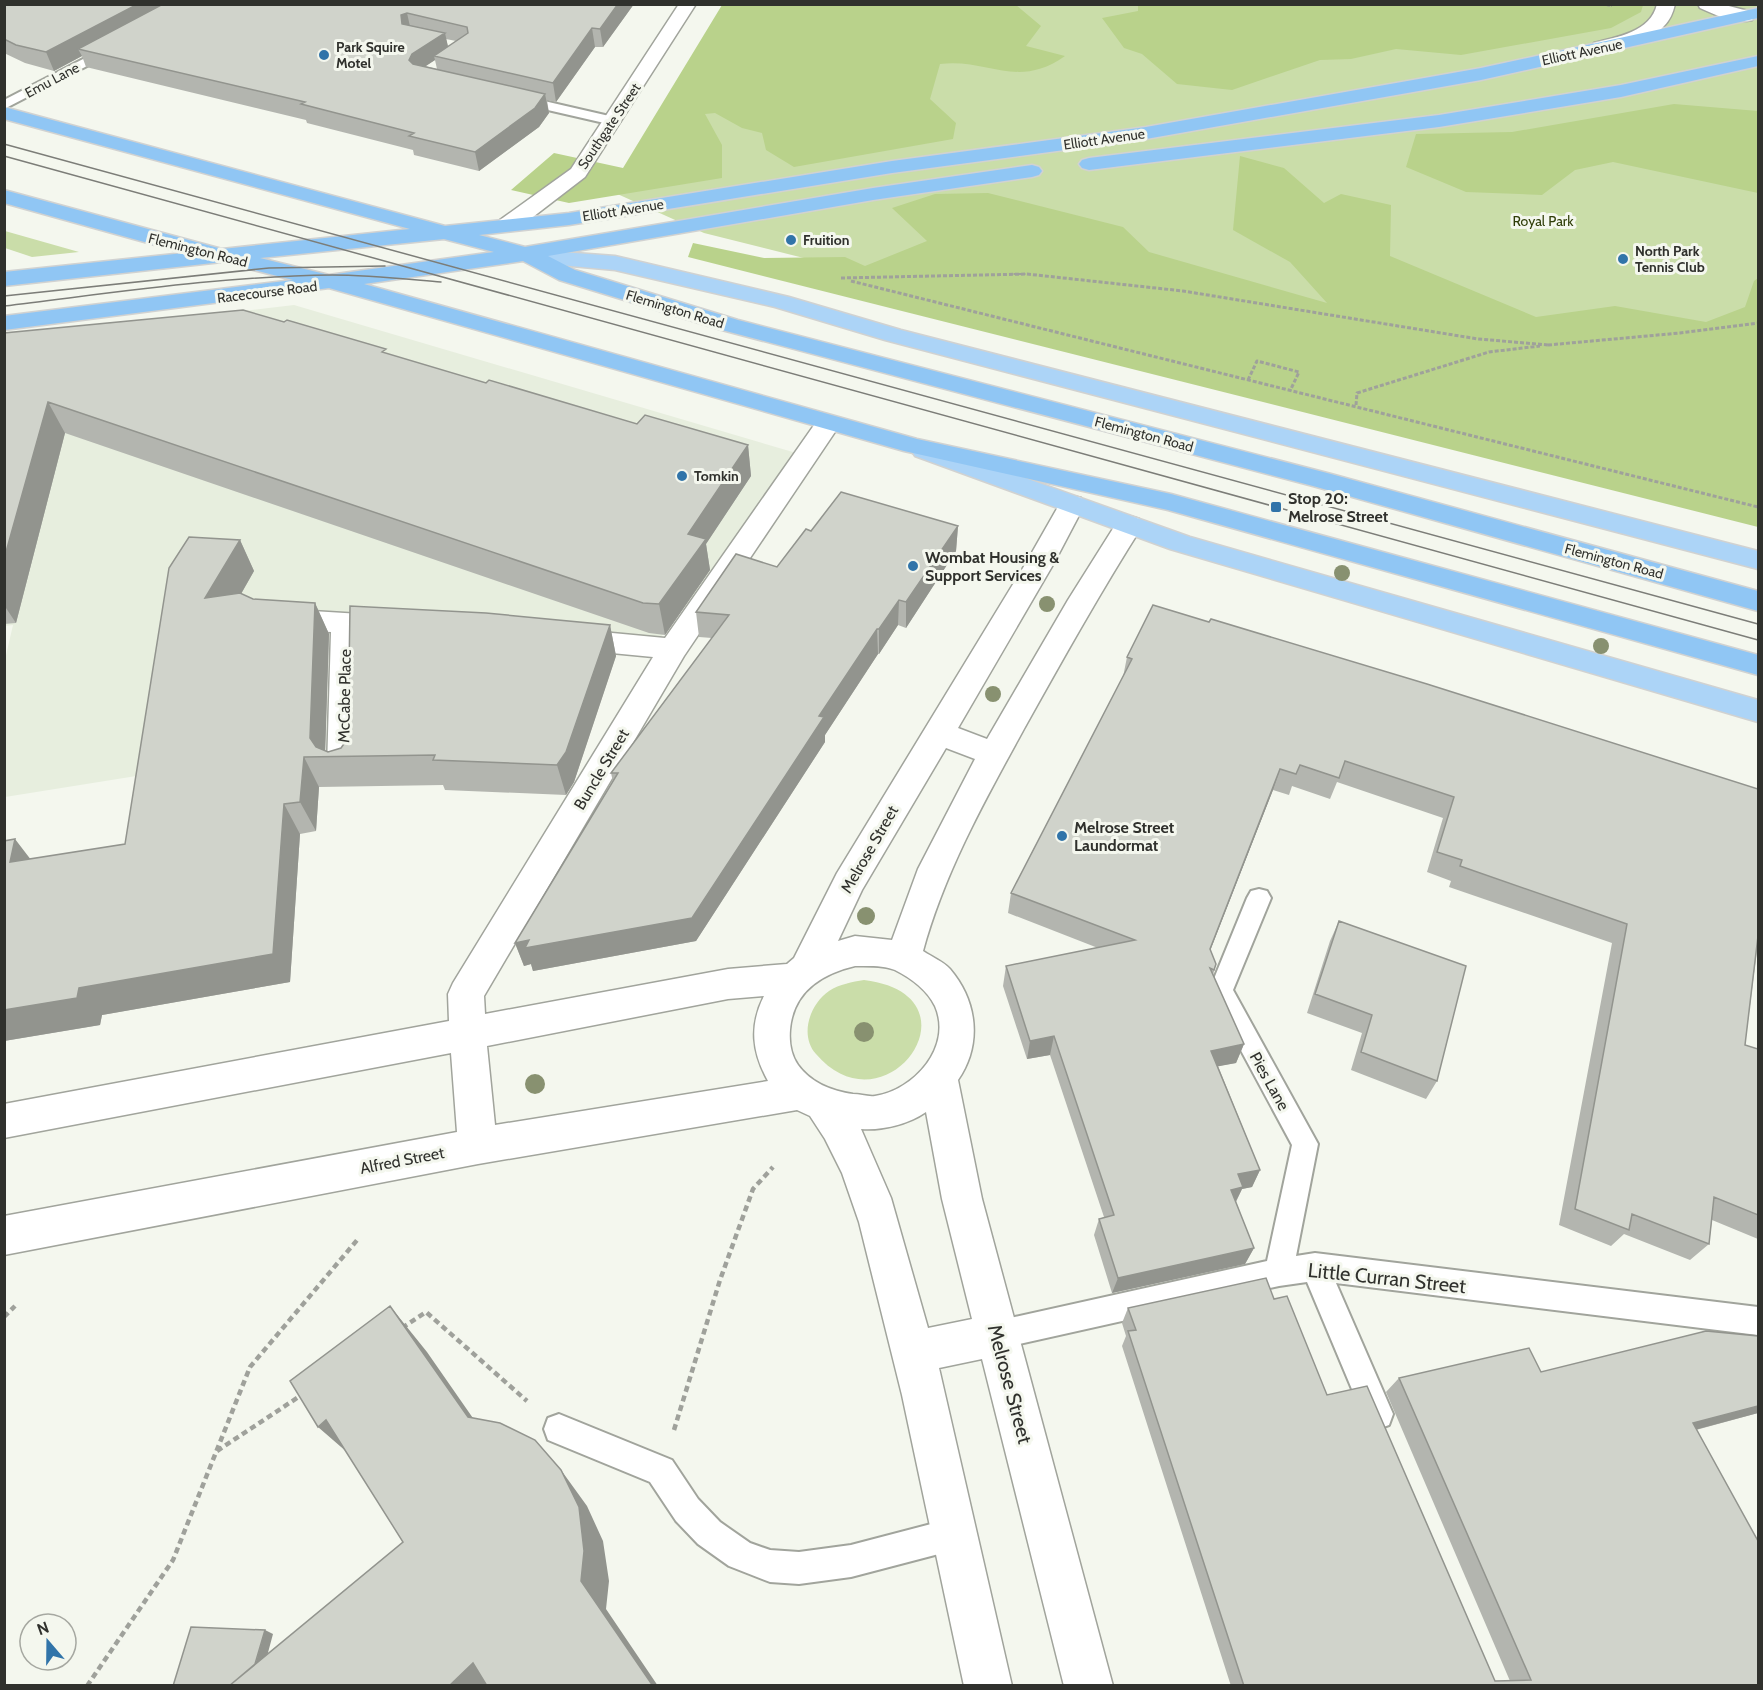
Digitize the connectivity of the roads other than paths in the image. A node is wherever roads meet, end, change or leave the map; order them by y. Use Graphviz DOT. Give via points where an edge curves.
graph roads {
  1 [pos="688,4"];
  2 [pos="1666,4"];
  3 [pos="1706,4"];
  4 [pos="1750,14"];
  5 [pos="125,41"];
  6 [pos="1554,57"];
  7 [pos="1758,61"];
  8 [pos="501,95"];
  9 [pos="4,105"];
  10 [pos="4,113"];
  11 [pos="613,121"];
  12 [pos="1070,166"];
  13 [pos="1047,169"];
  14 [pos="4,196"];
  15 [pos="508,225"];
  16 [pos="444,232"];
  17 [pos="222,256"];
  18 [pos="532,256"];
  19 [pos="4,279"];
  20 [pos="335,283"];
  21 [pos="4,323"];
  22 [pos="828,423"];
  23 [pos="913,446"];
  24 [pos="1072,504"];
  25 [pos="1129,525"];
  26 [pos="1758,560"];
  27 [pos="1758,601"];
  28 [pos="268,618"];
  29 [pos="346,623"];
  30 [pos="415,627"];
  31 [pos="543,637"];
  32 [pos="673,650"];
  33 [pos="1758,665"];
  34 [pos="1758,711"];
  35 [pos="937,732"];
  36 [pos="994,754"];
  37 [pos="343,768"];
  38 [pos="1259,898"];
  39 [pos="904,958"];
  40 [pos="801,973"];
  41 [pos="466,1032"];
  42 [pos="939,1080"];
  43 [pos="812,1099"];
  44 [pos="4,1121"];
  45 [pos="478,1146"];
  46 [pos="4,1236"];
  47 [pos="1316,1267"];
  48 [pos="1279,1272"];
  49 [pos="1758,1321"];
  50 [pos="997,1335"];
  51 [pos="914,1352"];
  52 [pos="559,1429"];
  53 [pos="1391,1443"];
  54 [pos="954,1534"];
  55 [pos="988,1686"];
  56 [pos="1089,1686"];
  1 -- 11 [label="street, Southgate Street"];
  2 -- 6 [label="street" via="1661,21 1641,33"];
  3 -- 4 [label="street" via="1719,11"];
  4 -- 6 [label="highway, Elliott Avenue"];
  5 -- 9 [label="lane, Emu Lane"];
  6 -- 15 [label="highway, Elliott Avenue" via="1332,102 1146,133"];
  7 -- 12 [label="highway, Elliott Avenue" via="1621,90 1439,121"];
  8 -- 11 [label="lane"];
  10 -- 16 [label="highway, Flemington Road"];
  11 -- 15 [label="street, Southgate Street" via="574,177"];
  13 -- 18 [label="highway, Elliott Avenue" via="840,200"];
  14 -- 17 [label="highway, Flemington Road"];
  15 -- 16 [label="highway, Elliott Avenue"];
  16 -- 17 [label="highway"];
  16 -- 18 [label="highway, Flemington Road"];
  17 -- 19 [label="highway"];
  17 -- 20 [label="highway, Flemington Road"];
  18 -- 20 [label="highway, Racecourse Road"];
  18 -- 26 [label="main road, Flemington Road" via="615,263 781,302 893,335"];
  18 -- 27 [label="highway, Flemington Road" via="567,275 730,325 1322,480"];
  20 -- 21 [label="highway, Racecourse Road"];
  20 -- 22 [label="highway, Flemington Road"];
  22 -- 23 [label="highway, Flemington Road"];
  22 -- 32 [label="street, Buncle Street"];
  23 -- 24 [label="main road, Flemington Road"];
  23 -- 33 [label="highway, Flemington Road" via="1171,502"];
  24 -- 25 [label="main road, Flemington Road"];
  24 -- 35 [label="street, Melrose Street"];
  25 -- 34 [label="main road, Flemington Road" via="1223,556"];
  25 -- 36 [label="street" via="1084,594"];
  28 -- 29 [label="street"];
  29 -- 30 [label="street"];
  29 -- 37 [label="street, McCabe Place"];
  31 -- 32 [label="street"];
  32 -- 41 [label="street, Buncle Street" via="465,994"];
  35 -- 36 [label="street"];
  35 -- 40 [label="street, Melrose Street"];
  36 -- 39 [label="street" via="945,843"];
  38 -- 48 [label="lane, Pies Lane" via="1221,991 1305,1144"];
  39 -- 40 [label="street" via="855,951 830,957"];
  39 -- 42 [label="street" via="941,985 952,1003 957,1043"];
  40 -- 41 [label="street"];
  40 -- 43 [label="street" via="782,995 773,1015 771,1035 784,1076"];
  41 -- 44 [label="street"];
  41 -- 45 [label="street, Buncle Street"];
  42 -- 43 [label="street" via="899,1108 873,1113 848,1112"];
  42 -- 50 [label="street, Melrose Street" via="962,1199"];
  43 -- 45 [label="street, Alfred Street"];
  43 -- 51 [label="street" via="841,1128 854,1152"];
  45 -- 46 [label="street, Alfred Street"];
  47 -- 48 [label="lane, Little Curran Street"];
  47 -- 49 [label="lane, Little Curran Street"];
  47 -- 53 [label="lane"];
  48 -- 50 [label="lane, Little Curran Street"];
  50 -- 51 [label="street, Little Curran Street"];
  50 -- 56 [label="street, Melrose Street"];
  51 -- 54 [label="street"];
  52 -- 54 [label="lane" via="661,1471 687,1510 709,1533 740,1555 770,1566 799,1568 851,1561"];
  54 -- 55 [label="street"];
}
